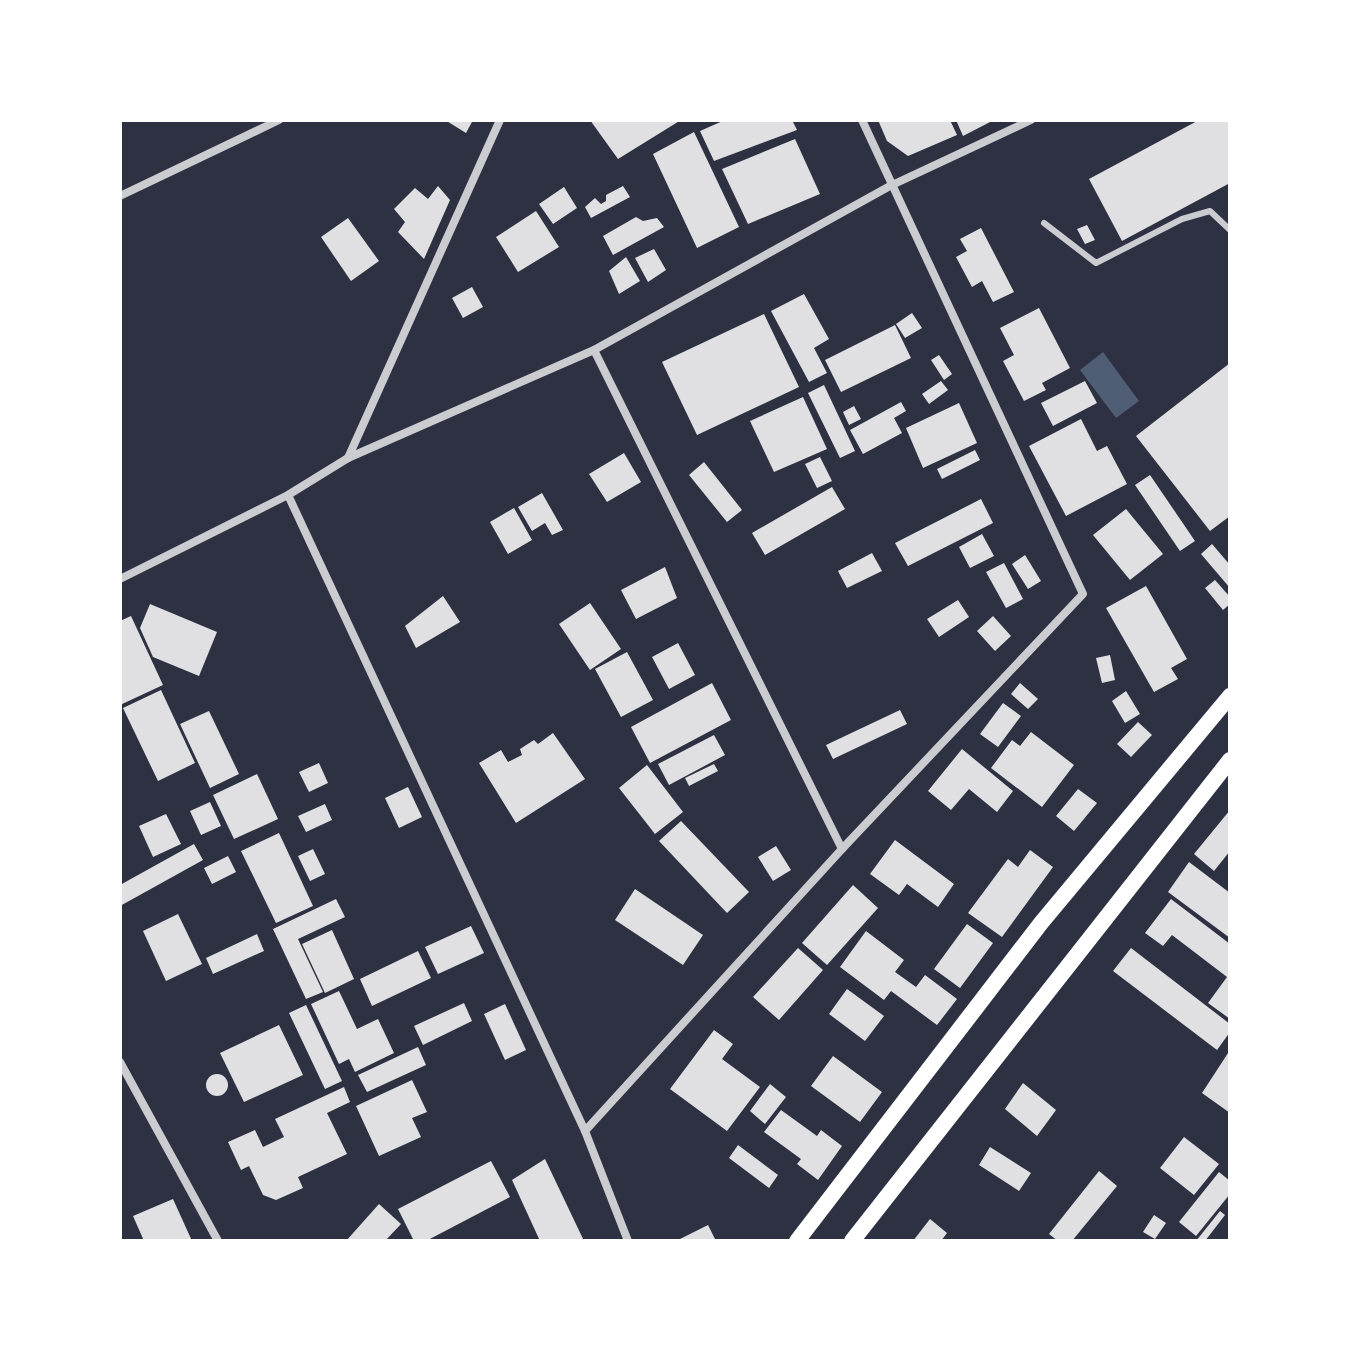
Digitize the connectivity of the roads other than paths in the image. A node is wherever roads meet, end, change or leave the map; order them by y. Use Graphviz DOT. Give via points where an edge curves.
graph roads {
  1 [pos="279,120"];
  2 [pos="500,120"];
  3 [pos="862,120"];
  4 [pos="1031,120"];
  5 [pos="264,123"];
  6 [pos="890,186"];
  7 [pos="120,196"];
  8 [pos="1044,223"];
  9 [pos="1230,230"];
  10 [pos="594,350"];
  11 [pos="348,458"];
  12 [pos="288,495"];
  13 [pos="120,579"];
  14 [pos="1230,696"];
  15 [pos="1227,769"];
  16 [pos="842,849"];
  17 [pos="120,1062"];
  18 [pos="585,1131"];
  19 [pos="218,1241"];
  20 [pos="628,1241"];
  21 [pos="797,1241"];
  22 [pos="852,1241"];
  1 -- 5 [label="street"];
  2 -- 11 [label="street"];
  3 -- 6 [label="street"];
  4 -- 6 [label="street"];
  5 -- 7 [label="street"];
  6 -- 10 [label="street"];
  6 -- 16 [label="street" via="1083,594"];
  8 -- 9 [label="lane" via="1096,263 1182,219 1210,211"];
  10 -- 11 [label="street"];
  10 -- 16 [label="street"];
  11 -- 12 [label="street"];
  12 -- 13 [label="street"];
  12 -- 18 [label="street"];
  14 -- 21 [label="main road" via="1041,923"];
  15 -- 22 [label="main road"];
  16 -- 18 [label="street"];
  17 -- 19 [label="street"];
  18 -- 20 [label="street"];
}
